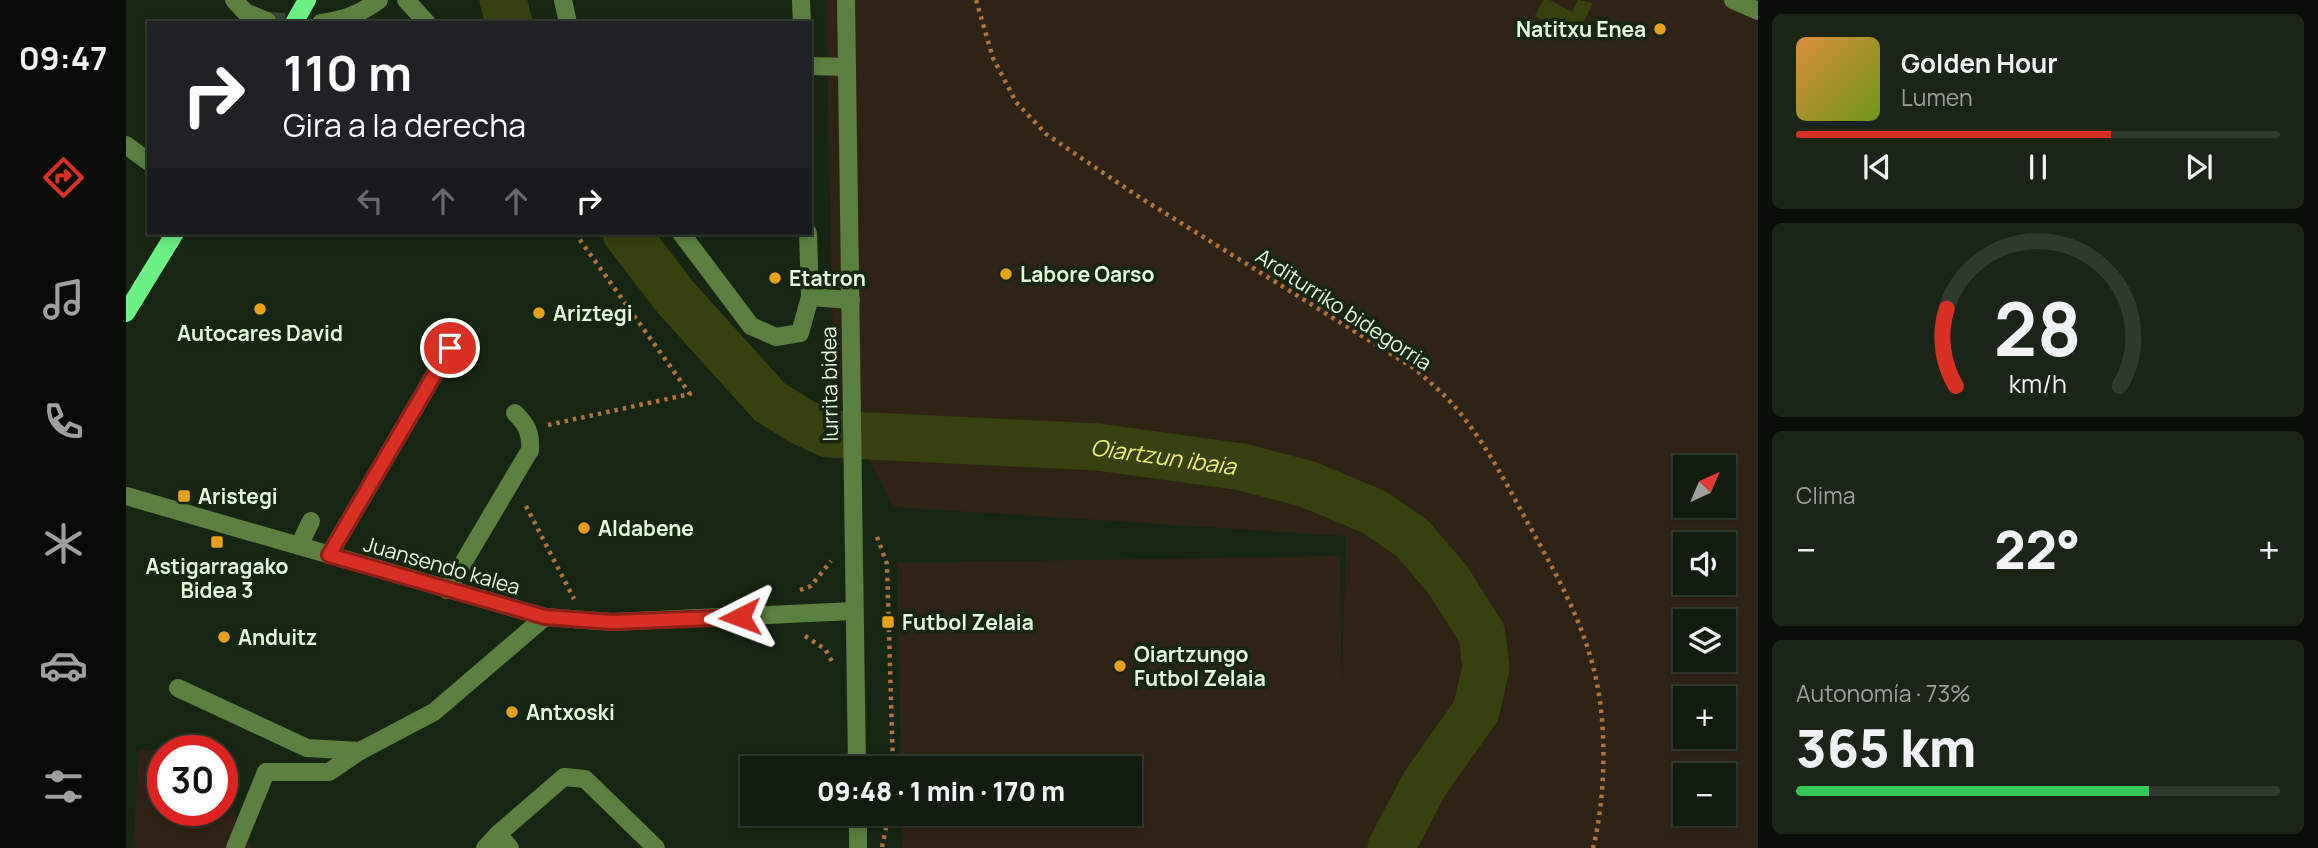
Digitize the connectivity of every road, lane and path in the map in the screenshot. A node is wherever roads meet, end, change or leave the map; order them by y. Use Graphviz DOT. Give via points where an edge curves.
graph roads {
  1 [pos="234,0"];
  2 [pos="307,0"];
  3 [pos="379,0"];
  4 [pos="405,0"];
  5 [pos="564,0"];
  6 [pos="802,0"];
  7 [pos="846,0"];
  8 [pos="976,0"];
  9 [pos="1733,0"];
  10 [pos="1758,11"];
  11 [pos="265,21"];
  12 [pos="295,21"];
  13 [pos="341,21"];
  14 [pos="424,21"];
  15 [pos="568,21"];
  16 [pos="802,21"];
  17 [pos="812,66"];
  18 [pos="847,67"];
  19 [pos="126,145"];
  20 [pos="147,161"];
  21 [pos="174,235"];
  22 [pos="576,235"];
  23 [pos="683,235"];
  24 [pos="808,235"];
  25 [pos="810,297"];
  26 [pos="851,300"];
  27 [pos="126,313"];
  28 [pos="450,348"];
  29 [pos="515,413"];
  30 [pos="550,424"];
  31 [pos="126,496"];
  32 [pos="526,506"];
  33 [pos="310,521"];
  34 [pos="877,536"];
  35 [pos="299,547"];
  36 [pos="329,555"];
  37 [pos="832,558"];
  38 [pos="447,590"];
  39 [pos="790,593"];
  40 [pos="854,611"];
  41 [pos="545,617"];
  42 [pos="574,620"];
  43 [pos="799,635"];
  44 [pos="835,666"];
  45 [pos="178,688"];
  46 [pos="360,751"];
  47 [pos="856,756"];
  48 [pos="893,756"];
  49 [pos="858,826"];
  50 [pos="886,826"];
  51 [pos="504,841"];
  52 [pos="235,848"];
  53 [pos="485,848"];
  54 [pos="656,848"];
  55 [pos="858,848"];
  56 [pos="881,848"];
  57 [pos="1593,848"];
  1 -- 11 [label="street" via="245,12"];
  2 -- 12 [label="main road"];
  3 -- 13 [label="street"];
  4 -- 14 [label="street"];
  5 -- 15 [label="street"];
  6 -- 16 [label="street"];
  7 -- 18 [label="street, Iurrita bidea"];
  8 -- 57 [label="path, Arditurriko bidegorria" via="1004,80 1016,102 1046,134 1415,369 1474,433 1547,558 1581,629 1597,683 1604,731"];
  9 -- 10 [label="street"];
  17 -- 18 [label="street"];
  18 -- 26 [label="street, Iurrita bidea"];
  19 -- 20 [label="street"];
  21 -- 27 [label="main road"];
  22 -- 30 [label="path" via="690,394"];
  23 -- 25 [label="street" via="751,326 776,337 800,333"];
  24 -- 25 [label="street"];
  25 -- 26 [label="street"];
  26 -- 40 [label="street, Iurrita bidea"];
  28 -- 36 [label="street"];
  29 -- 38 [label="street" via="530,435 530,450"];
  31 -- 35 [label="street, Juansendo kalea"];
  32 -- 42 [label="path" via="575,602"];
  33 -- 35 [label="street"];
  34 -- 48 [label="path" via="887,564"];
  35 -- 36 [label="street, Juansendo kalea"];
  36 -- 38 [label="street, Juansendo kalea"];
  37 -- 39 [label="path" via="811,586"];
  38 -- 41 [label="street, Juansendo kalea"];
  40 -- 42 [label="street, Juansendo kalea"];
  40 -- 47 [label="street, Iurrita bidea"];
  41 -- 42 [label="street, Juansendo kalea"];
  41 -- 46 [label="street" via="434,712"];
  43 -- 44 [label="path" via="825,649"];
  45 -- 46 [label="street" via="307,748"];
  46 -- 52 [label="street" via="329,772 266,772"];
  49 -- 55 [label="street"];
  50 -- 56 [label="path"];
  51 -- 53 [label="street"];
  51 -- 54 [label="street" via="564,777 585,779"];
}
